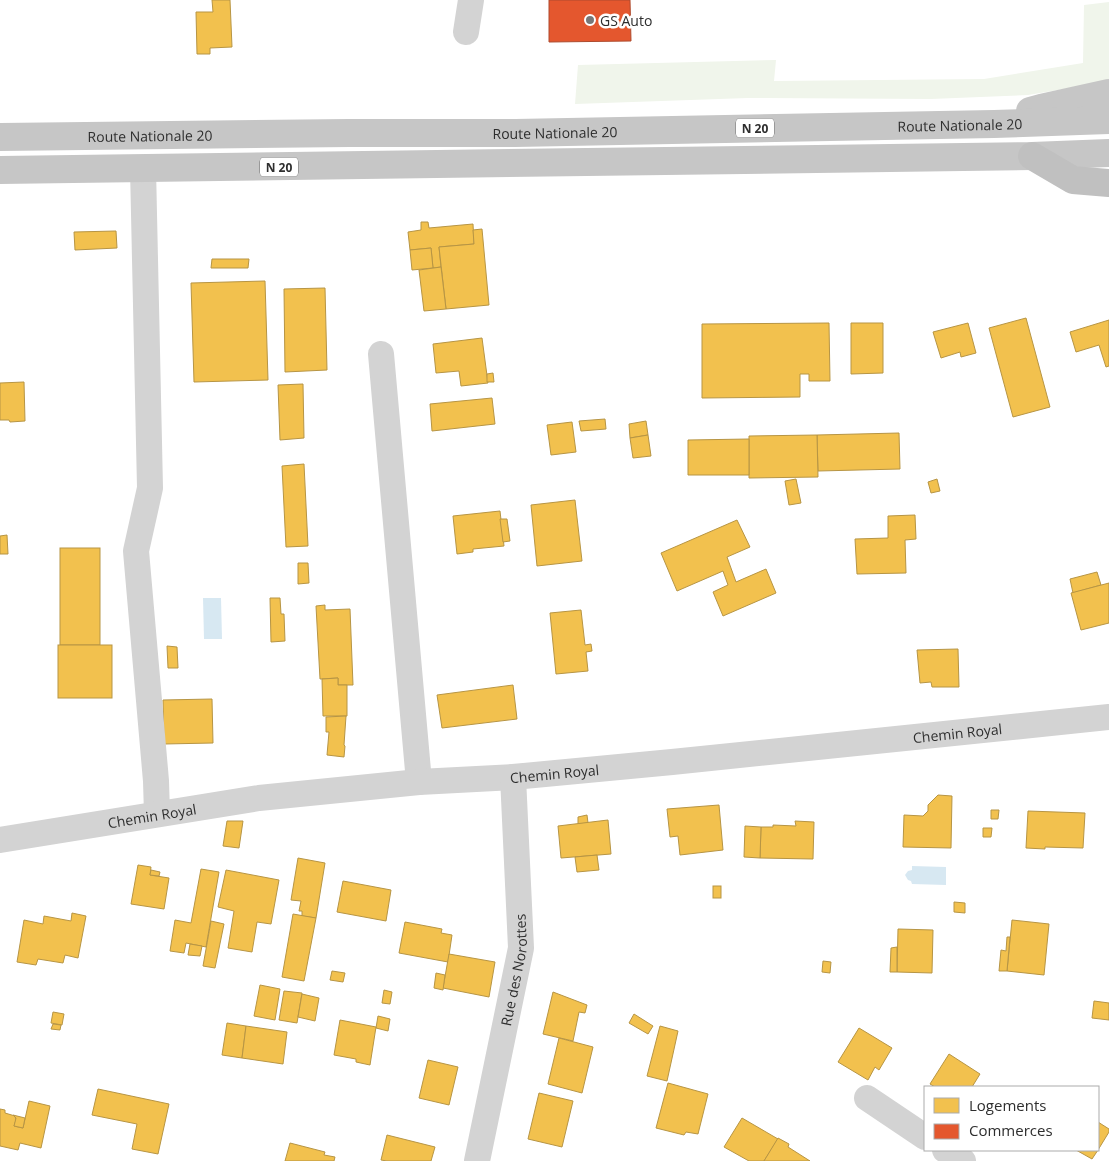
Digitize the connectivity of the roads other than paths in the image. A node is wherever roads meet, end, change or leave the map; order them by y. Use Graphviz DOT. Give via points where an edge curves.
graph roads {
  1 [pos="471,0"];
  2 [pos="466,32"];
  3 [pos="1109,93"];
  4 [pos="1109,120"];
  5 [pos="994,124"];
  6 [pos="0,137"];
  7 [pos="1109,153"];
  8 [pos="1032,156"];
  9 [pos="143,168"];
  10 [pos="0,170"];
  11 [pos="1109,183"];
  12 [pos="381,354"];
  13 [pos="1109,716"];
  14 [pos="513,777"];
  15 [pos="419,782"];
  16 [pos="157,814"];
  17 [pos="0,840"];
  18 [pos="867,1098"];
  19 [pos="924,1135"];
  20 [pos="947,1151"];
  21 [pos="482,1160"];
  22 [pos="963,1161"];
  1 -- 2 [label="street"];
  3 -- 5 [label="main road" via="1041,108"];
  4 -- 5 [label="main road, Route Nationale 20 / N 20"];
  5 -- 6 [label="main road, Route Nationale 20 / N 20" via="516,133"];
  7 -- 8 [label="main road, N 20"];
  8 -- 9 [label="main road, N 20"];
  8 -- 11 [label="highway" via="1072,180"];
  9 -- 10 [label="main road, N 20"];
  9 -- 16 [label="street" via="150,488 136,551"];
  12 -- 15 [label="street"];
  13 -- 14 [label="street, Chemin Royal"];
  14 -- 15 [label="street, Chemin Royal"];
  14 -- 21 [label="street, Rue des Norottes" via="521,948"];
  15 -- 16 [label="street, Chemin Royal" via="259,798"];
  16 -- 17 [label="street, Chemin Royal"];
  18 -- 19 [label="street"];
  20 -- 22 [label="street"];
}
